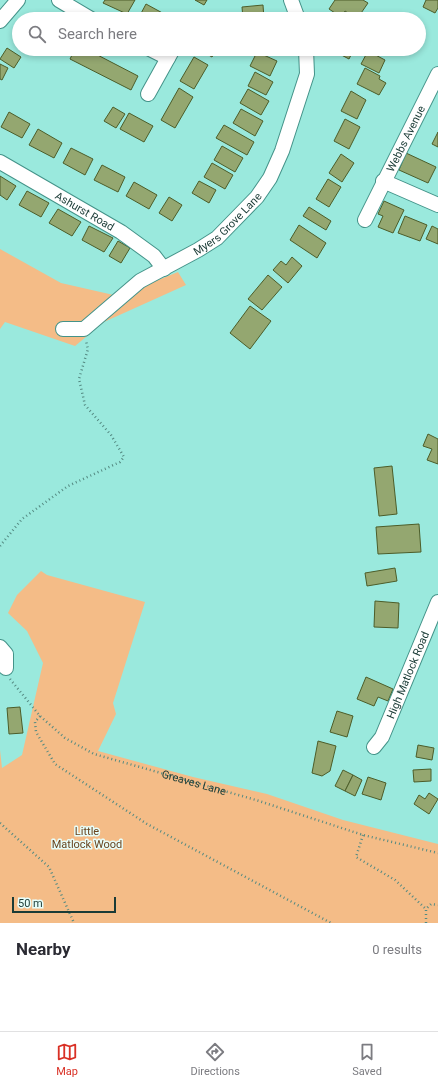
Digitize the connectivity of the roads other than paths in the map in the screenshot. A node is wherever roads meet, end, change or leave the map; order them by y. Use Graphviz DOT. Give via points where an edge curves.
graph roads {
  1 [pos="18,0"];
  2 [pos="58,0"];
  3 [pos="291,0"];
  4 [pos="79,12"];
  5 [pos="295,12"];
  6 [pos="0,21"];
  7 [pos="168,56"];
  8 [pos="306,56"];
  9 [pos="438,74"];
  10 [pos="148,94"];
  11 [pos="0,162"];
  12 [pos="383,181"];
  13 [pos="438,205"];
  14 [pos="365,220"];
  15 [pos="164,269"];
  16 [pos="63,329"];
  17 [pos="438,602"];
  18 [pos="0,647"];
  19 [pos="6,668"];
  20 [pos="374,747"];
  1 -- 6 [label="street"];
  2 -- 4 [label="street"];
  3 -- 5 [label="street"];
  7 -- 10 [label="street"];
  8 -- 15 [label="street, Myers Grove Lane" via="307,74 282,151 270,178 243,213 217,238"];
  9 -- 12 [label="street, Webbs Avenue"];
  11 -- 15 [label="street, Ashurst Road" via="121,232 154,256"];
  12 -- 13 [label="street, Webbs Avenue"];
  12 -- 14 [label="street, Webbs Avenue"];
  15 -- 16 [label="street, Myers Grove Lane" via="140,281 84,329"];
  17 -- 20 [label="street, High Matlock Road" via="382,737"];
  18 -- 19 [label="street" via="6,654"];
}
